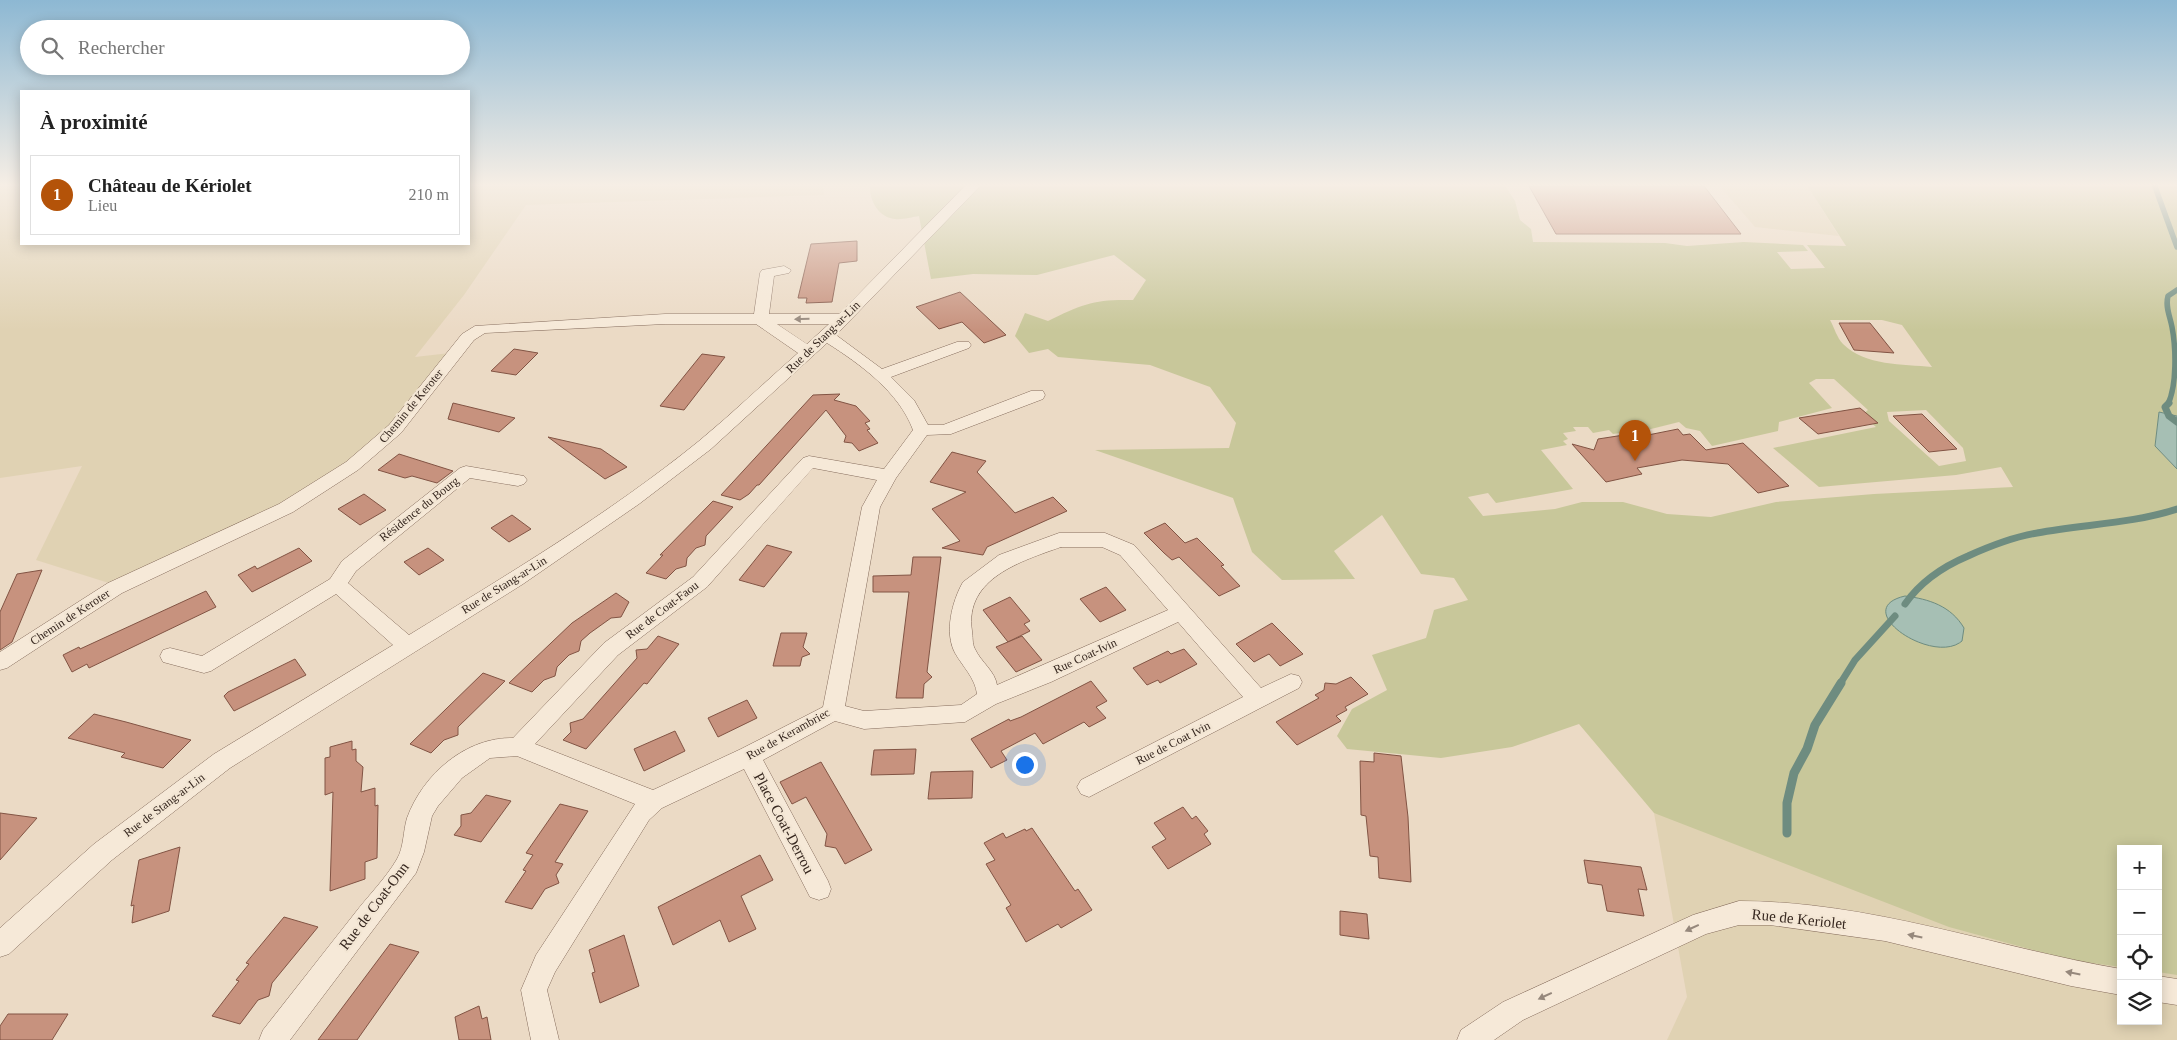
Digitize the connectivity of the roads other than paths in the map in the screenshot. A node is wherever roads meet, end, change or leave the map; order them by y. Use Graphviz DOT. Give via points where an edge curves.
graph roads {
  1 [pos="928,233"];
  2 [pos="784,270"];
  3 [pos="843,319"];
  4 [pos="761,320"];
  5 [pos="826,336"];
  6 [pos="963,345"];
  7 [pos="808,352"];
  8 [pos="881,374"];
  9 [pos="1038,395"];
  10 [pos="922,430"];
  11 [pos="888,476"];
  12 [pos="518,480"];
  13 [pos="337,584"];
  14 [pos="1181,612"];
  15 [pos="407,646"];
  16 [pos="170,656"];
  17 [pos="6,659"];
  18 [pos="1291,682"];
  19 [pos="988,698"];
  20 [pos="1258,699"];
  21 [pos="833,712"];
  22 [pos="518,747"];
  23 [pos="749,756"];
  24 [pos="1089,787"];
  25 [pos="654,801"];
  26 [pos="819,889"];
  27 [pos="0,945"];
  28 [pos="2117,981"];
  29 [pos="2162,990"];
  30 [pos="2177,992"];
  31 [pos="273,1040"];
  32 [pos="545,1040"];
  33 [pos="1471,1040"];
  1 -- 3 [label="street, Rue de Stang-ar-Lin"];
  2 -- 4 [label="street" via="767,273"];
  3 -- 4 [label="street, Chemin de Keroter, one-way"];
  3 -- 5 [label="street, Rue de Stang-ar-Lin"];
  4 -- 7 [label="street"];
  4 -- 17 [label="street, Chemin de Keroter" via="666,319 481,330 468,337 395,429 346,471 286,508 115,588"];
  5 -- 7 [label="street, Rue de Stang-ar-Lin"];
  5 -- 8 [label="street"];
  6 -- 8 [label="street"];
  7 -- 15 [label="street, Rue de Stang-ar-Lin" via="705,444 632,500 516,579"];
  8 -- 10 [label="street" via="920,419"];
  9 -- 10 [label="street" via="945,430"];
  10 -- 11 [label="street, Rue de Kerambriec"];
  11 -- 21 [label="street, Rue de Kerambriec" via="871,507"];
  11 -- 22 [label="street, Rue de Coat-Faou" via="809,462 700,582 611,649"];
  12 -- 13 [label="street, Résidence du Bourg" via="466,472 349,566"];
  13 -- 15 [label="street"];
  13 -- 16 [label="street, Résidence du Bourg" via="204,665"];
  14 -- 19 [label="street, Rue Coat-Ivin"];
  14 -- 19 [label="street" via="1127,550 1105,540 1059,540 1006,560 970,587 960,620 964,650 986,682"];
  14 -- 20 [label="street"];
  15 -- 27 [label="street, Rue de Stang-ar-Lin" via="208,772 103,852"];
  18 -- 20 [label="street"];
  19 -- 21 [label="street, Rue Coat-Ivin" via="965,713 864,720"];
  20 -- 24 [label="street, Rue de Coat Ivin"];
  21 -- 23 [label="street, Rue de Kerambriec"];
  22 -- 25 [label="street, Rue de Coat-Onn"];
  22 -- 31 [label="street, Rue de Coat-Onn" via="495,747 479,752 456,769 426,803 407,865"];
  23 -- 25 [label="street, Rue de Kerambriec"];
  23 -- 26 [label="street, Place Coat-Derrou"];
  25 -- 32 [label="street, Rue de Kerambriec" via="627,832 545,964 534,990"];
  28 -- 33 [label="street, Rue de Keriolet, one-way" via="1885,929 1770,912 1738,913 1702,923 1513,1011"];
  29 -- 30 [label="street"];
}
